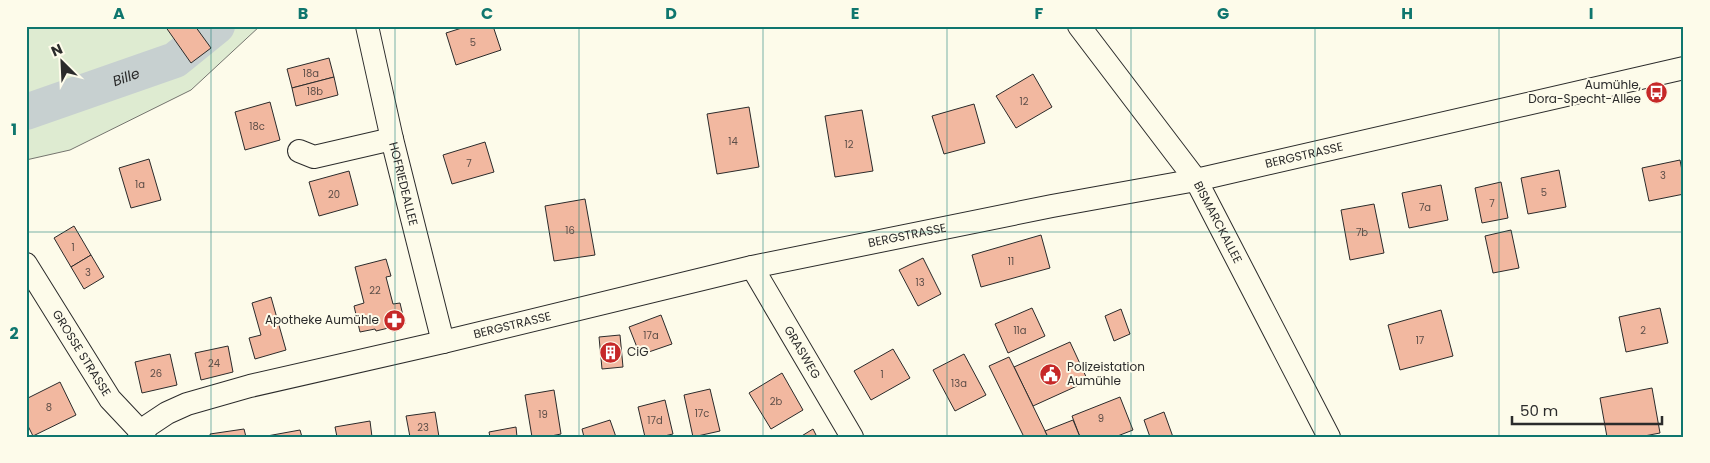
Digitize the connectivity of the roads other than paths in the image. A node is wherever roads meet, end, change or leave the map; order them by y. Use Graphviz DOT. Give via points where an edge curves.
graph roads {
  1 [pos="367,26"];
  2 [pos="1078,26"];
  3 [pos="1684,68"];
  4 [pos="392,138"];
  5 [pos="299,151"];
  6 [pos="1196,180"];
  7 [pos="26,264"];
  8 [pos="752,267"];
  9 [pos="443,342"];
  10 [pos="140,435"];
  11 [pos="852,437"];
  12 [pos="1329,437"];
  1 -- 4 [label="street, HOFRIEDEALLEE"];
  2 -- 6 [label="street, BISMARCKALLEE"];
  3 -- 6 [label="street, BERGSTRASSE"];
  4 -- 5 [label="street" via="314,157"];
  4 -- 9 [label="street, HOFRIEDEALLEE"];
  6 -- 8 [label="street, BERGSTRASSE"];
  6 -- 12 [label="street, BISMARCKALLEE"];
  7 -- 10 [label="street, GROSSE STRASSE" via="110,399"];
  8 -- 9 [label="street, BERGSTRASSE"];
  8 -- 11 [label="street, GRASWEG"];
  9 -- 10 [label="street, BERGSTRASSE" via="250,386 187,404 167,413"];
}
